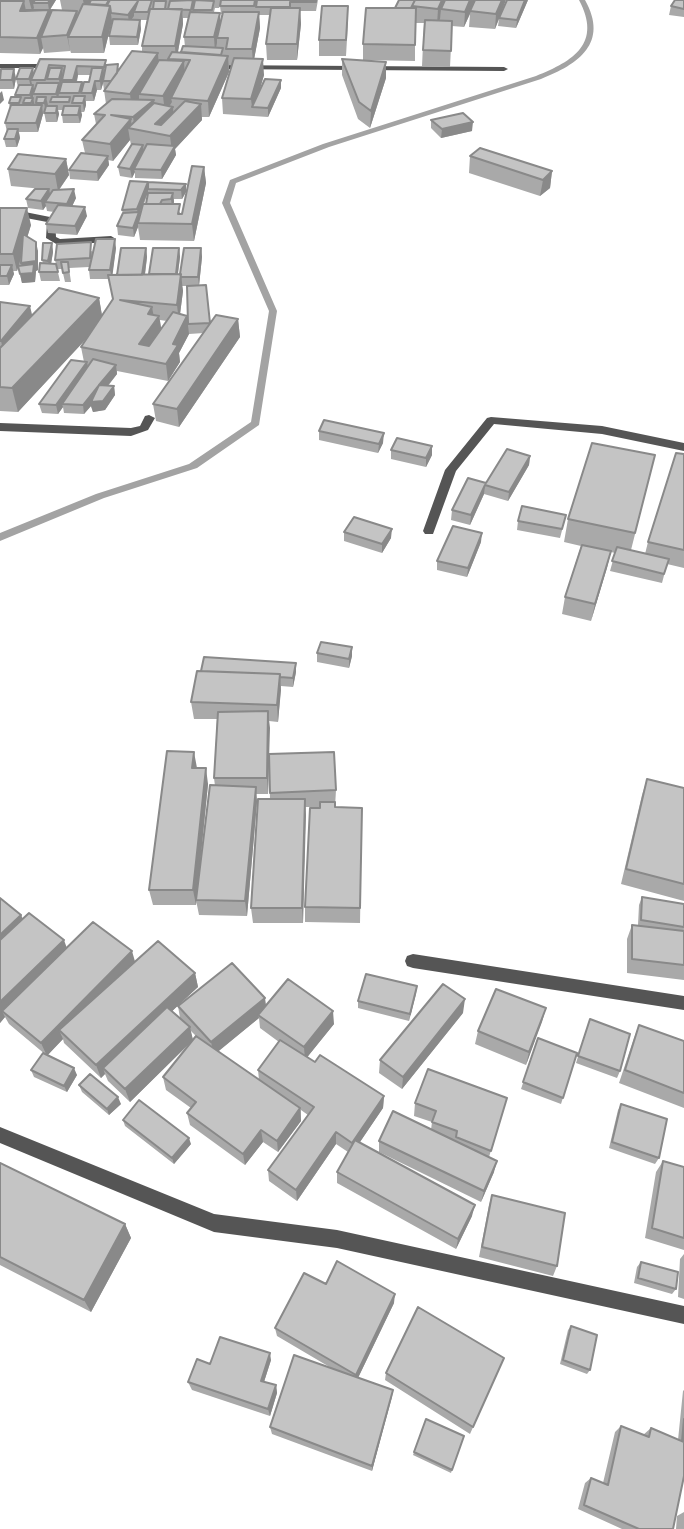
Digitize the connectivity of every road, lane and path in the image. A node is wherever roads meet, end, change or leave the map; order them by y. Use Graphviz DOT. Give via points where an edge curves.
graph roads {
  1 [pos="0,66"];
  2 [pos="66,66"];
  3 [pos="201,67"];
  4 [pos="504,69"];
  5 [pos="0,210"];
  6 [pos="111,239"];
  7 [pos="149,418"];
  8 [pos="0,427"];
  9 [pos="684,447"];
  10 [pos="429,531"];
  11 [pos="412,961"];
  12 [pos="684,1003"];
  13 [pos="0,1135"];
  14 [pos="684,1315"];
  1 -- 2 [label="street"];
  3 -- 4 [label="street"];
  5 -- 6 [label="street" via="52,220 51,238 58,242"];
  7 -- 8 [label="street" via="144,428 131,432"];
  9 -- 10 [label="street" via="602,430 491,420 451,470"];
  11 -- 12 [label="street"];
  13 -- 14 [label="street" via="214,1223 337,1239"];
}
